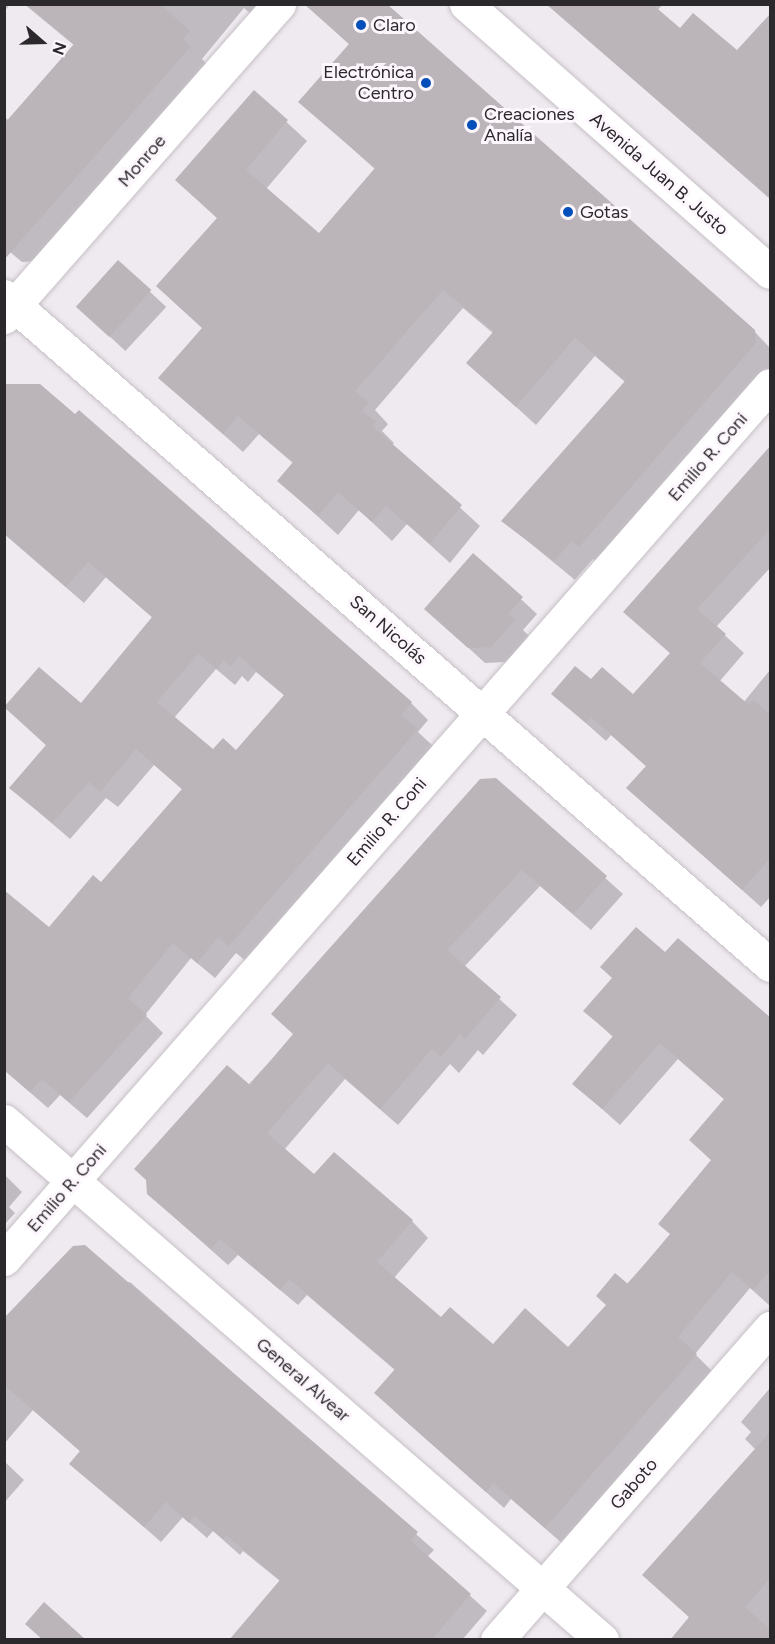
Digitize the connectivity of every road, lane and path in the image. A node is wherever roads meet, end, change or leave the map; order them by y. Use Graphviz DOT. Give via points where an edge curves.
graph roads {
  1 [pos="279,4"];
  2 [pos="466,4"];
  3 [pos="771,272"];
  4 [pos="8,306"];
  5 [pos="771,385"];
  6 [pos="483,713"];
  7 [pos="771,965"];
  8 [pos="4,1121"];
  9 [pos="74,1181"];
  10 [pos="4,1259"];
  11 [pos="771,1328"];
  12 [pos="542,1588"];
  13 [pos="497,1640"];
  14 [pos="602,1640"];
  1 -- 4 [label="street, Monroe"];
  2 -- 3 [label="street, Avenida Juan B. Justo"];
  4 -- 6 [label="street, San Nicolás"];
  5 -- 6 [label="street, Emilio R. Coni"];
  6 -- 7 [label="street, San Nicolás"];
  6 -- 9 [label="street, Emilio R. Coni"];
  8 -- 9 [label="street, General Alvear"];
  9 -- 10 [label="street, Emilio R. Coni"];
  9 -- 12 [label="street, General Alvear"];
  11 -- 12 [label="street, Gaboto"];
  12 -- 13 [label="street, Gaboto"];
  12 -- 14 [label="street, General Alvear"];
}
